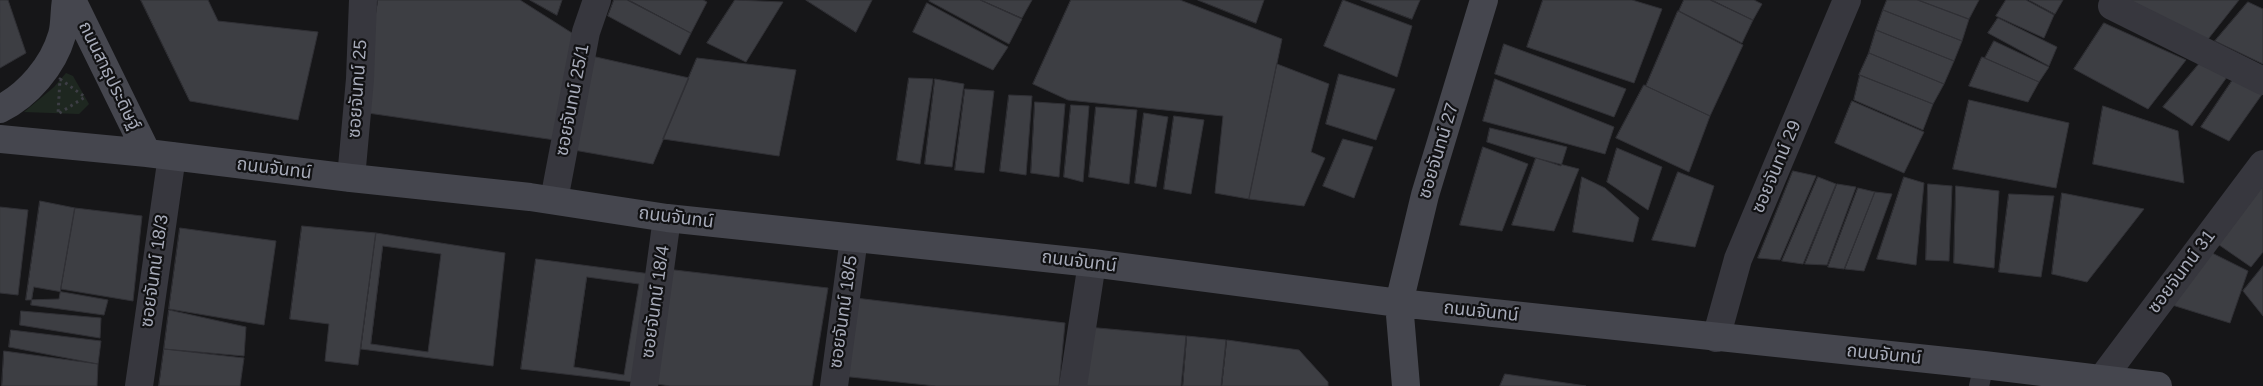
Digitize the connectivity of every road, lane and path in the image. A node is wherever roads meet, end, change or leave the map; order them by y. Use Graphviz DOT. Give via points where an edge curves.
graph roads {
  1 [pos="66,0"];
  2 [pos="72,0"];
  3 [pos="363,0"];
  4 [pos="596,0"];
  5 [pos="1484,0"];
  6 [pos="1847,0"];
  7 [pos="2112,6"];
  8 [pos="2263,81"];
  9 [pos="0,109"];
  10 [pos="0,139"];
  11 [pos="159,154"];
  12 [pos="2263,164"];
  13 [pos="351,178"];
  14 [pos="554,200"];
  15 [pos="667,218"];
  16 [pos="854,238"];
  17 [pos="1092,264"];
  18 [pos="1399,303"];
  19 [pos="1716,338"];
  20 [pos="1981,376"];
  21 [pos="2101,380"];
  22 [pos="138,386"];
  23 [pos="644,386"];
  24 [pos="834,386"];
  25 [pos="1073,386"];
  26 [pos="1406,386"];
  27 [pos="2158,386"];
  1 -- 9 [label="main road" via="62,35 50,62 35,83"];
  2 -- 11 [label="main road, ถนนสาธุประดิษฐ์"];
  3 -- 13 [label="street, ซอยจันทน์ 25"];
  4 -- 14 [label="street, ซอยจันทน์ 25/1" via="584,39"];
  5 -- 18 [label="main road, ซอยจันทน์ 27" via="1425,195"];
  6 -- 19 [label="street, ซอยจันทน์ 29" via="1738,259"];
  7 -- 8 [label="street"];
  10 -- 11 [label="main road, ถนนจันทน์"];
  11 -- 13 [label="main road, ถนนจันทน์"];
  11 -- 22 [label="street, ซอยจันทน์ 18/3"];
  12 -- 21 [label="street, ซอยจันทน์ 31"];
  13 -- 14 [label="main road, ถนนจันทน์"];
  14 -- 15 [label="main road, ถนนจันทน์"];
  15 -- 16 [label="main road, ถนนจันทน์"];
  15 -- 23 [label="street, ซอยจันทน์ 18/4"];
  16 -- 17 [label="main road, ถนนจันทน์"];
  16 -- 24 [label="street, ซอยจันทน์ 18/5"];
  17 -- 18 [label="main road, ถนนจันทน์"];
  17 -- 25 [label="street"];
  18 -- 19 [label="main road, ถนนจันทน์"];
  18 -- 26 [label="main road, ซอยจันทน์ 27"];
  19 -- 20 [label="main road, ถนนจันทน์"];
  20 -- 21 [label="main road, ถนนจันทน์"];
  21 -- 27 [label="main road, ถนนจันทน์"];
}
